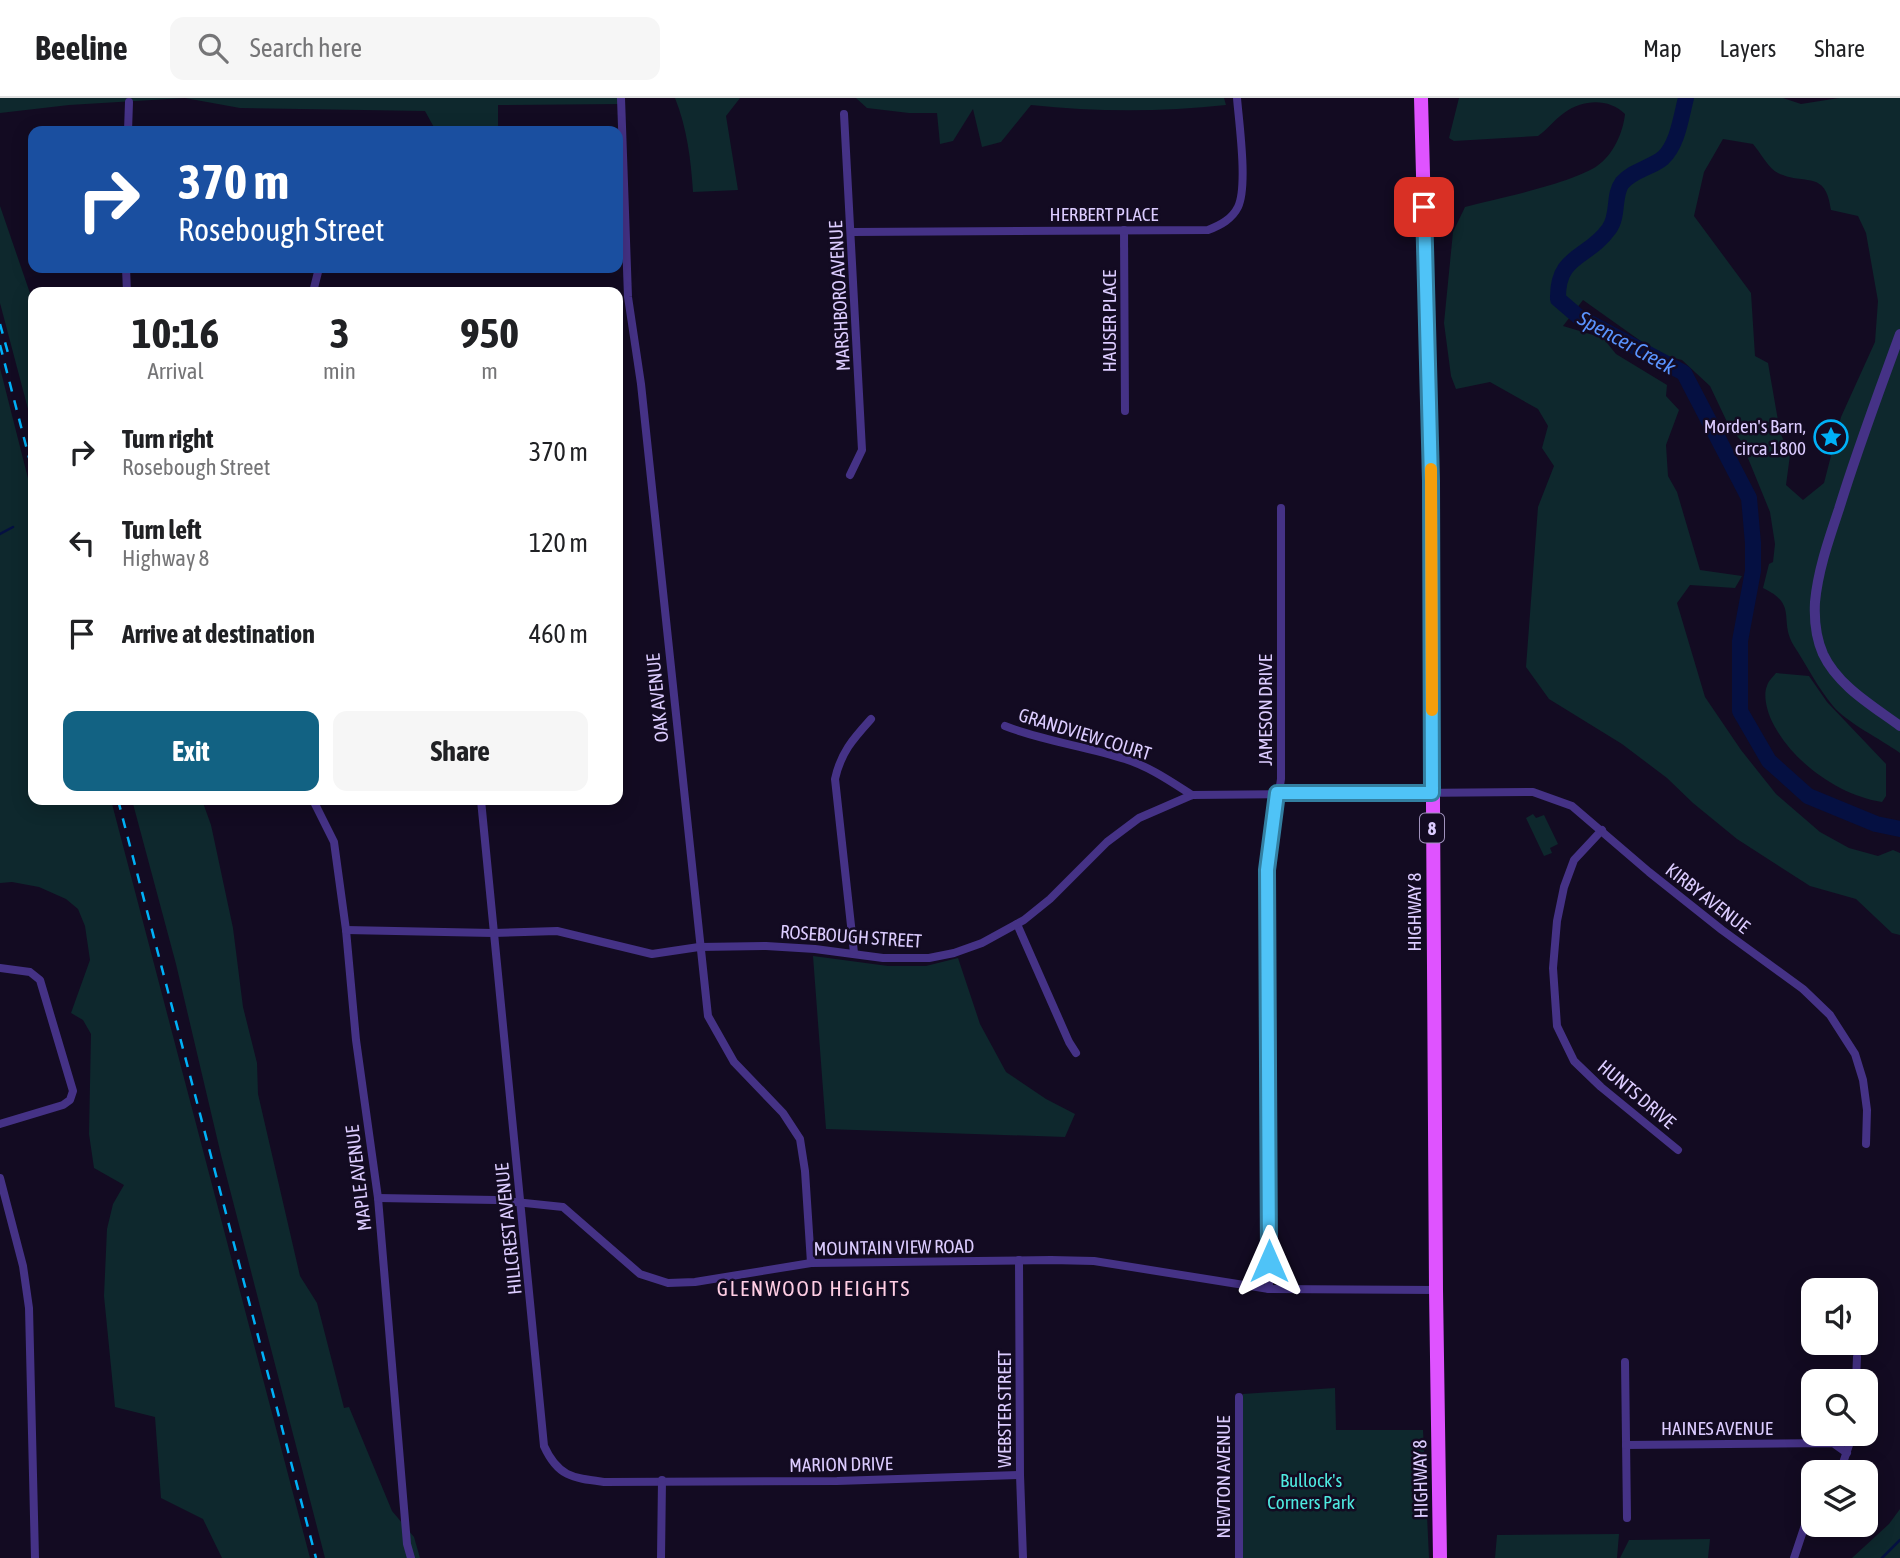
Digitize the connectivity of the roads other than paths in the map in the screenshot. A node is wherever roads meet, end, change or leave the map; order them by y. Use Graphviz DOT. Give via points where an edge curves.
graph roads {
  1 [pos="621,98"];
  2 [pos="1237,98"];
  3 [pos="1421,98"];
  4 [pos="129,102"];
  5 [pos="844,114"];
  6 [pos="128,126"];
  7 [pos="622,126"];
  8 [pos="623,155"];
  9 [pos="1124,230"];
  10 [pos="852,232"];
  11 [pos="1900,334"];
  12 [pos="1125,411"];
  13 [pos="850,475"];
  14 [pos="1281,508"];
  15 [pos="871,719"];
  16 [pos="1004,726"];
  17 [pos="1900,726"];
  18 [pos="1277,793"];
  19 [pos="1432,793"];
  20 [pos="1192,795"];
  21 [pos="316,805"];
  22 [pos="481,805"];
  23 [pos="1602,830"];
  24 [pos="1017,924"];
  25 [pos="346,930"];
  26 [pos="493,933"];
  27 [pos="699,947"];
  28 [pos="854,953"];
  29 [pos="0,968"];
  30 [pos="1076,1053"];
  31 [pos="0,1124"];
  32 [pos="1866,1144"];
  33 [pos="1678,1150"];
  34 [pos="0,1178"];
  35 [pos="378,1198"];
  36 [pos="522,1202"];
  37 [pos="1019,1260"];
  38 [pos="811,1263"];
  39 [pos="1269,1289"];
  40 [pos="1436,1290"];
  41 [pos="1857,1357"];
  42 [pos="1625,1362"];
  43 [pos="1856,1369"];
  44 [pos="1239,1397"];
  45 [pos="1626,1445"];
  46 [pos="1849,1446"];
  47 [pos="1847,1453"];
  48 [pos="1844,1460"];
  49 [pos="1020,1475"];
  50 [pos="662,1480"];
  51 [pos="1627,1518"];
  52 [pos="1801,1537"];
  53 [pos="34,1558"];
  54 [pos="411,1558"];
  55 [pos="661,1558"];
  56 [pos="1023,1558"];
  57 [pos="1239,1558"];
  58 [pos="1440,1558"];
  59 [pos="1794,1558"];
  1 -- 7 [label="street, OAK AVENUE"];
  2 -- 9 [label="street, HERBERT PLACE" via="1242,188 1231,217 1208,230"];
  3 -- 19 [label="main road, HIGHWAY 8 / 8" via="1431,481"];
  4 -- 6 [label="street"];
  5 -- 10 [label="street, MARSHBORO AVENUE"];
  8 -- 27 [label="street, OAK AVENUE" via="628,297"];
  9 -- 10 [label="street, HERBERT PLACE"];
  9 -- 12 [label="street, HAUSER PLACE"];
  10 -- 13 [label="street, MARSHBORO AVENUE" via="862,450"];
  11 -- 17 [label="street" via="1852,466 1817,586 1815,609 1818,640 1830,665 1846,685"];
  14 -- 18 [label="street, JAMESON DRIVE" via="1281,779"];
  15 -- 28 [label="street" via="844,753 835,779"];
  16 -- 20 [label="street, GRANDVIEW COURT" via="1126,759"];
  18 -- 19 [label="street, ROSEBOUGH STREET"];
  18 -- 20 [label="street, ROSEBOUGH STREET"];
  18 -- 39 [label="street, JAMESON DRIVE" via="1267,870"];
  19 -- 23 [label="street, KIRBY AVENUE" via="1533,792 1572,806"];
  19 -- 40 [label="main road, HIGHWAY 8 / 8"];
  20 -- 24 [label="street, ROSEBOUGH STREET" via="1139,818"];
  21 -- 25 [label="street, MAPLE AVENUE" via="334,842"];
  22 -- 26 [label="street, HILLCREST AVENUE"];
  23 -- 32 [label="street, KIRBY AVENUE" via="1830,1015 1855,1054 1863,1080"];
  23 -- 33 [label="street, HUNTS DRIVE" via="1574,860 1564,887 1553,968 1557,1026 1574,1061"];
  24 -- 28 [label="street, ROSEBOUGH STREET" via="982,943 929,958"];
  24 -- 30 [label="street"];
  25 -- 26 [label="street, ROSEBOUGH STREET"];
  25 -- 35 [label="street, MAPLE AVENUE"];
  26 -- 27 [label="street, ROSEBOUGH STREET" via="557,931 652,954"];
  26 -- 36 [label="street, HILLCREST AVENUE"];
  27 -- 28 [label="street, ROSEBOUGH STREET" via="766,946"];
  27 -- 38 [label="street, OAK AVENUE" via="708,1017 718,1037 800,1139"];
  29 -- 31 [label="street" via="30,972 40,980 73,1091 63,1105"];
  34 -- 53 [label="street" via="29,1308"];
  35 -- 36 [label="street, MOUNTAIN VIEW ROAD"];
  35 -- 54 [label="street, MAPLE AVENUE"];
  36 -- 38 [label="street, MOUNTAIN VIEW ROAD" via="564,1207 640,1274 668,1283"];
  36 -- 50 [label="street, HILLCREST AVENUE" via="544,1446 552,1462 565,1473 586,1480"];
  37 -- 38 [label="street, MOUNTAIN VIEW ROAD"];
  37 -- 39 [label="street, MOUNTAIN VIEW ROAD" via="1094,1261"];
  37 -- 49 [label="street, WEBSTER STREET"];
  39 -- 40 [label="street, MOUNTAIN VIEW ROAD"];
  40 -- 58 [label="main road, HIGHWAY 8 / 8"];
  41 -- 43 [label="street"];
  42 -- 45 [label="street"];
  44 -- 57 [label="street, NEWTON AVENUE"];
  45 -- 47 [label="street, HAINES AVENUE" via="1833,1443"];
  45 -- 51 [label="street"];
  46 -- 47 [label="street"];
  47 -- 48 [label="street"];
  49 -- 50 [label="street, MARION DRIVE"];
  49 -- 56 [label="street, WEBSTER STREET"];
  50 -- 55 [label="street"];
  52 -- 59 [label="street"];
}
